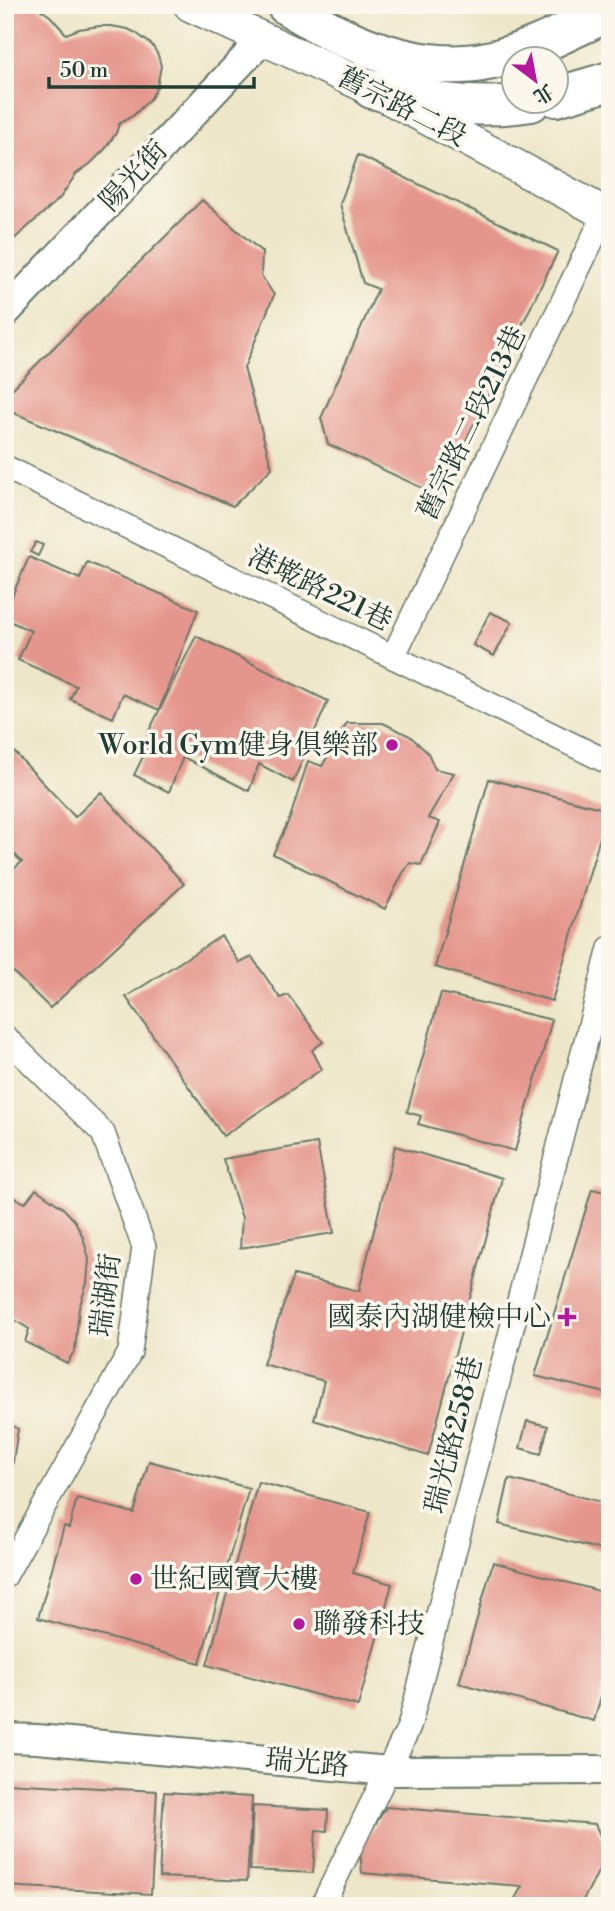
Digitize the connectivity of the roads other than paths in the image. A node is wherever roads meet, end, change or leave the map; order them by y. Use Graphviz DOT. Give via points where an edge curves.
graph roads {
  1 [pos="190,5"];
  2 [pos="286,5"];
  3 [pos="610,12"];
  4 [pos="262,39"];
  5 [pos="610,81"];
  6 [pos="372,89"];
  7 [pos="570,93"];
  8 [pos="500,104"];
  9 [pos="607,215"];
  10 [pos="5,313"];
  11 [pos="5,467"];
  12 [pos="393,657"];
  13 [pos="610,763"];
  14 [pos="610,948"];
  15 [pos="5,1037"];
  16 [pos="5,1576"];
  17 [pos="5,1738"];
  18 [pos="610,1770"];
  19 [pos="389,1771"];
  20 [pos="322,1906"];
  1 -- 4 [label="main road, 舊宗路二段"];
  2 -- 3 [label="highway" via="342,37 384,54 454,65 501,58"];
  4 -- 6 [label="main road, 舊宗路二段"];
  4 -- 10 [label="street, 陽光街"];
  5 -- 7 [label="highway"];
  6 -- 8 [label="highway" via="420,101"];
  6 -- 9 [label="main road, 舊宗路二段"];
  9 -- 12 [label="street, 舊宗路二段213巷"];
  11 -- 12 [label="street, 港墘路221巷"];
  12 -- 13 [label="street, 港墘路221巷"];
  14 -- 19 [label="street, 瑞光路258巷" via="409,1727"];
  15 -- 16 [label="street, 瑞湖街" via="103,1133 144,1247 131,1352"];
  17 -- 19 [label="street, 瑞光路"];
  18 -- 19 [label="street, 瑞光路"];
  19 -- 20 [label="street, 瑞光路258巷"];
}
